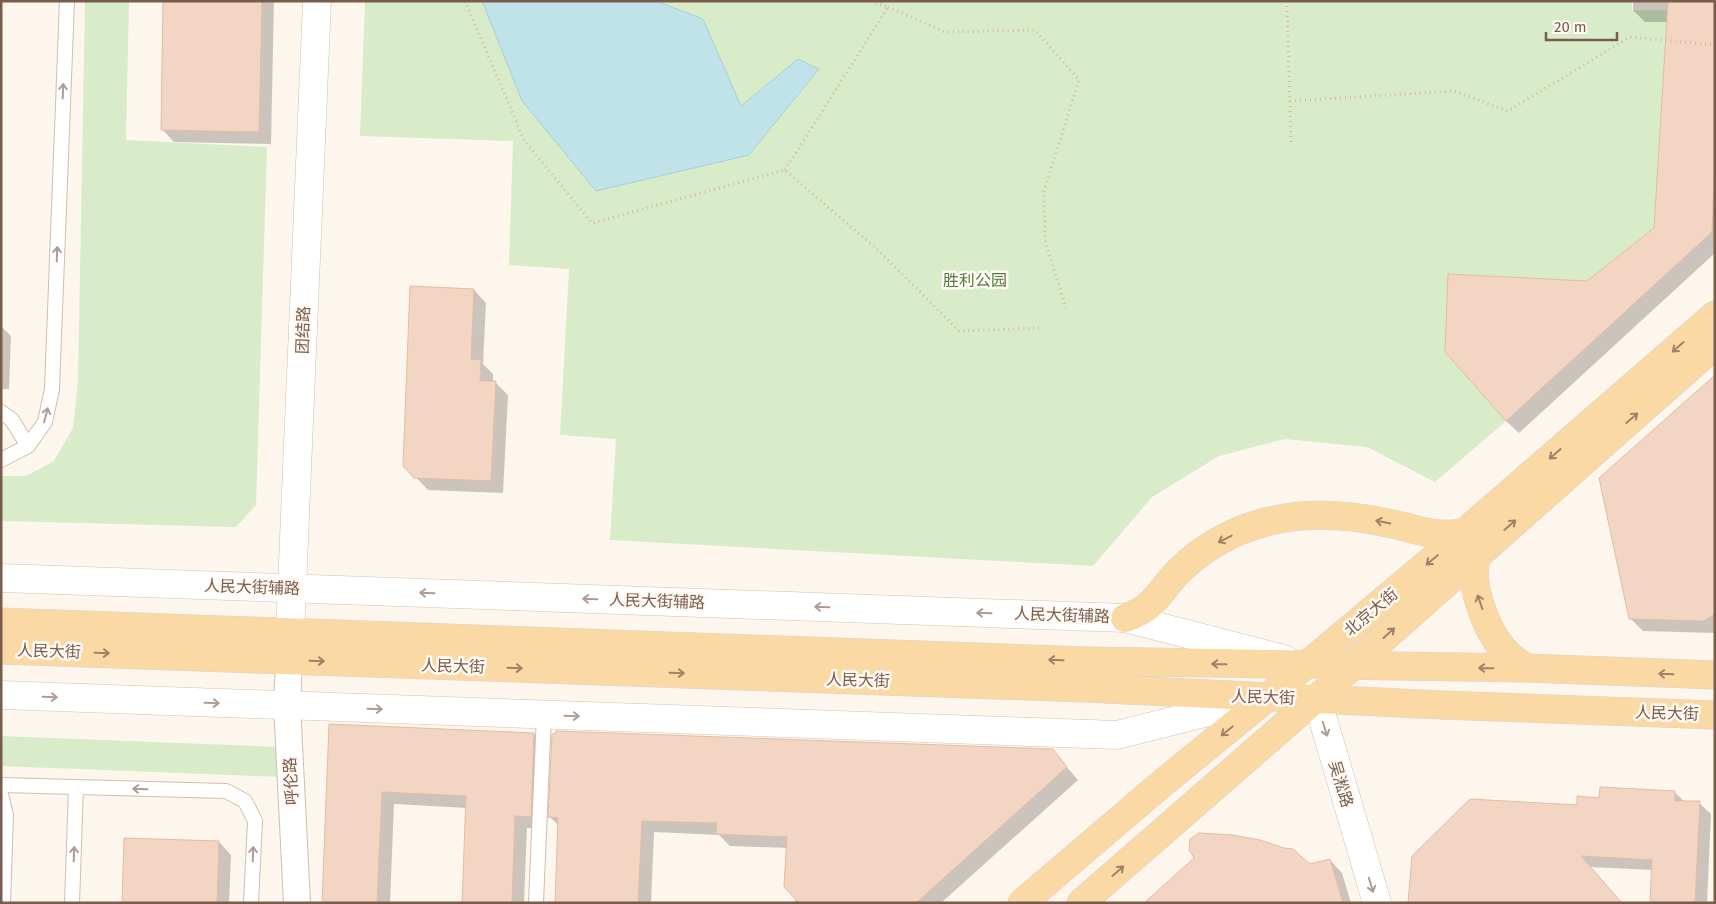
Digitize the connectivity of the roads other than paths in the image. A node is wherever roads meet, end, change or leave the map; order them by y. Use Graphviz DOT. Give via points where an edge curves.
graph roads {
  1 [pos="67,1"];
  2 [pos="317,1"];
  3 [pos="1715,315"];
  4 [pos="1715,345"];
  5 [pos="1,412"];
  6 [pos="28,446"];
  7 [pos="1,460"];
  8 [pos="1471,544"];
  9 [pos="1,578"];
  10 [pos="292,588"];
  11 [pos="1125,618"];
  12 [pos="1,622"];
  13 [pos="290,632"];
  14 [pos="1,650"];
  15 [pos="289,660"];
  16 [pos="1307,666"];
  17 [pos="1352,666"];
  18 [pos="1527,668"];
  19 [pos="1715,675"];
  20 [pos="1,695"];
  21 [pos="1268,697"];
  22 [pos="1315,699"];
  23 [pos="287,706"];
  24 [pos="544,715"];
  25 [pos="1715,715"];
  26 [pos="1,785"];
  27 [pos="76,787"];
  28 [pos="1,795"];
  29 [pos="3,903"];
  30 [pos="72,903"];
  31 [pos="251,903"];
  32 [pos="297,903"];
  33 [pos="536,903"];
  34 [pos="1022,903"];
  35 [pos="1081,903"];
  36 [pos="1377,903"];
  6 -- 1 [label="lane, one-way" via="45,422 52,389"];
  2 -- 10 [label="main road, 团结路"];
  3 -- 8 [label="main road, 北京大街, one-way"];
  8 -- 4 [label="main road, 北京大街, one-way"];
  5 -- 6 [label="lane" via="12,420"];
  6 -- 7 [label="lane"];
  8 -- 11 [label="main road, one-way" via="1375,520 1322,516 1270,521 1245,529 1198,554 1148,606"];
  8 -- 16 [label="main road, 北京大街, one-way"];
  17 -- 8 [label="main road, 北京大街, one-way"];
  18 -- 8 [label="main road, one-way" via="1502,649 1492,632 1474,584"];
  9 -- 10 [label="main road, 人民大街辅路"];
  11 -- 10 [label="main road, 人民大街辅路, one-way"];
  10 -- 13 [label="main road, 团结路"];
  11 -- 16 [label="main road, 人民大街辅路"];
  12 -- 13 [label="main road, 人民大街"];
  13 -- 15 [label="main road, 团结路"];
  16 -- 13 [label="main road, 人民大街, one-way"];
  14 -- 15 [label="main road, 人民大街, one-way"];
  15 -- 21 [label="main road, 人民大街, one-way"];
  15 -- 23 [label="street, 呼伦路"];
  16 -- 17 [label="main road, 人民大街"];
  16 -- 21 [label="main road, 北京大街"];
  16 -- 22 [label="main road, 吴淞路"];
  18 -- 17 [label="main road, 人民大街, one-way"];
  17 -- 22 [label="main road, 北京大街"];
  19 -- 18 [label="main road, 人民大街, one-way"];
  20 -- 23 [label="main road, one-way"];
  21 -- 22 [label="main road, 人民大街"];
  24 -- 21 [label="main road, one-way" via="1116,736"];
  21 -- 34 [label="main road, 北京大街, one-way"];
  22 -- 25 [label="main road, 人民大街"];
  35 -- 22 [label="main road, 北京大街, one-way"];
  22 -- 36 [label="main road, 吴淞路, one-way"];
  23 -- 24 [label="main road, one-way"];
  23 -- 32 [label="street, 呼伦路"];
  24 -- 33 [label="lane"];
  26 -- 27 [label="lane"];
  30 -- 27 [label="lane, one-way"];
  31 -- 27 [label="lane, one-way" via="255,821 245,801 226,791"];
  28 -- 29 [label="lane" via="6,815"];
}
